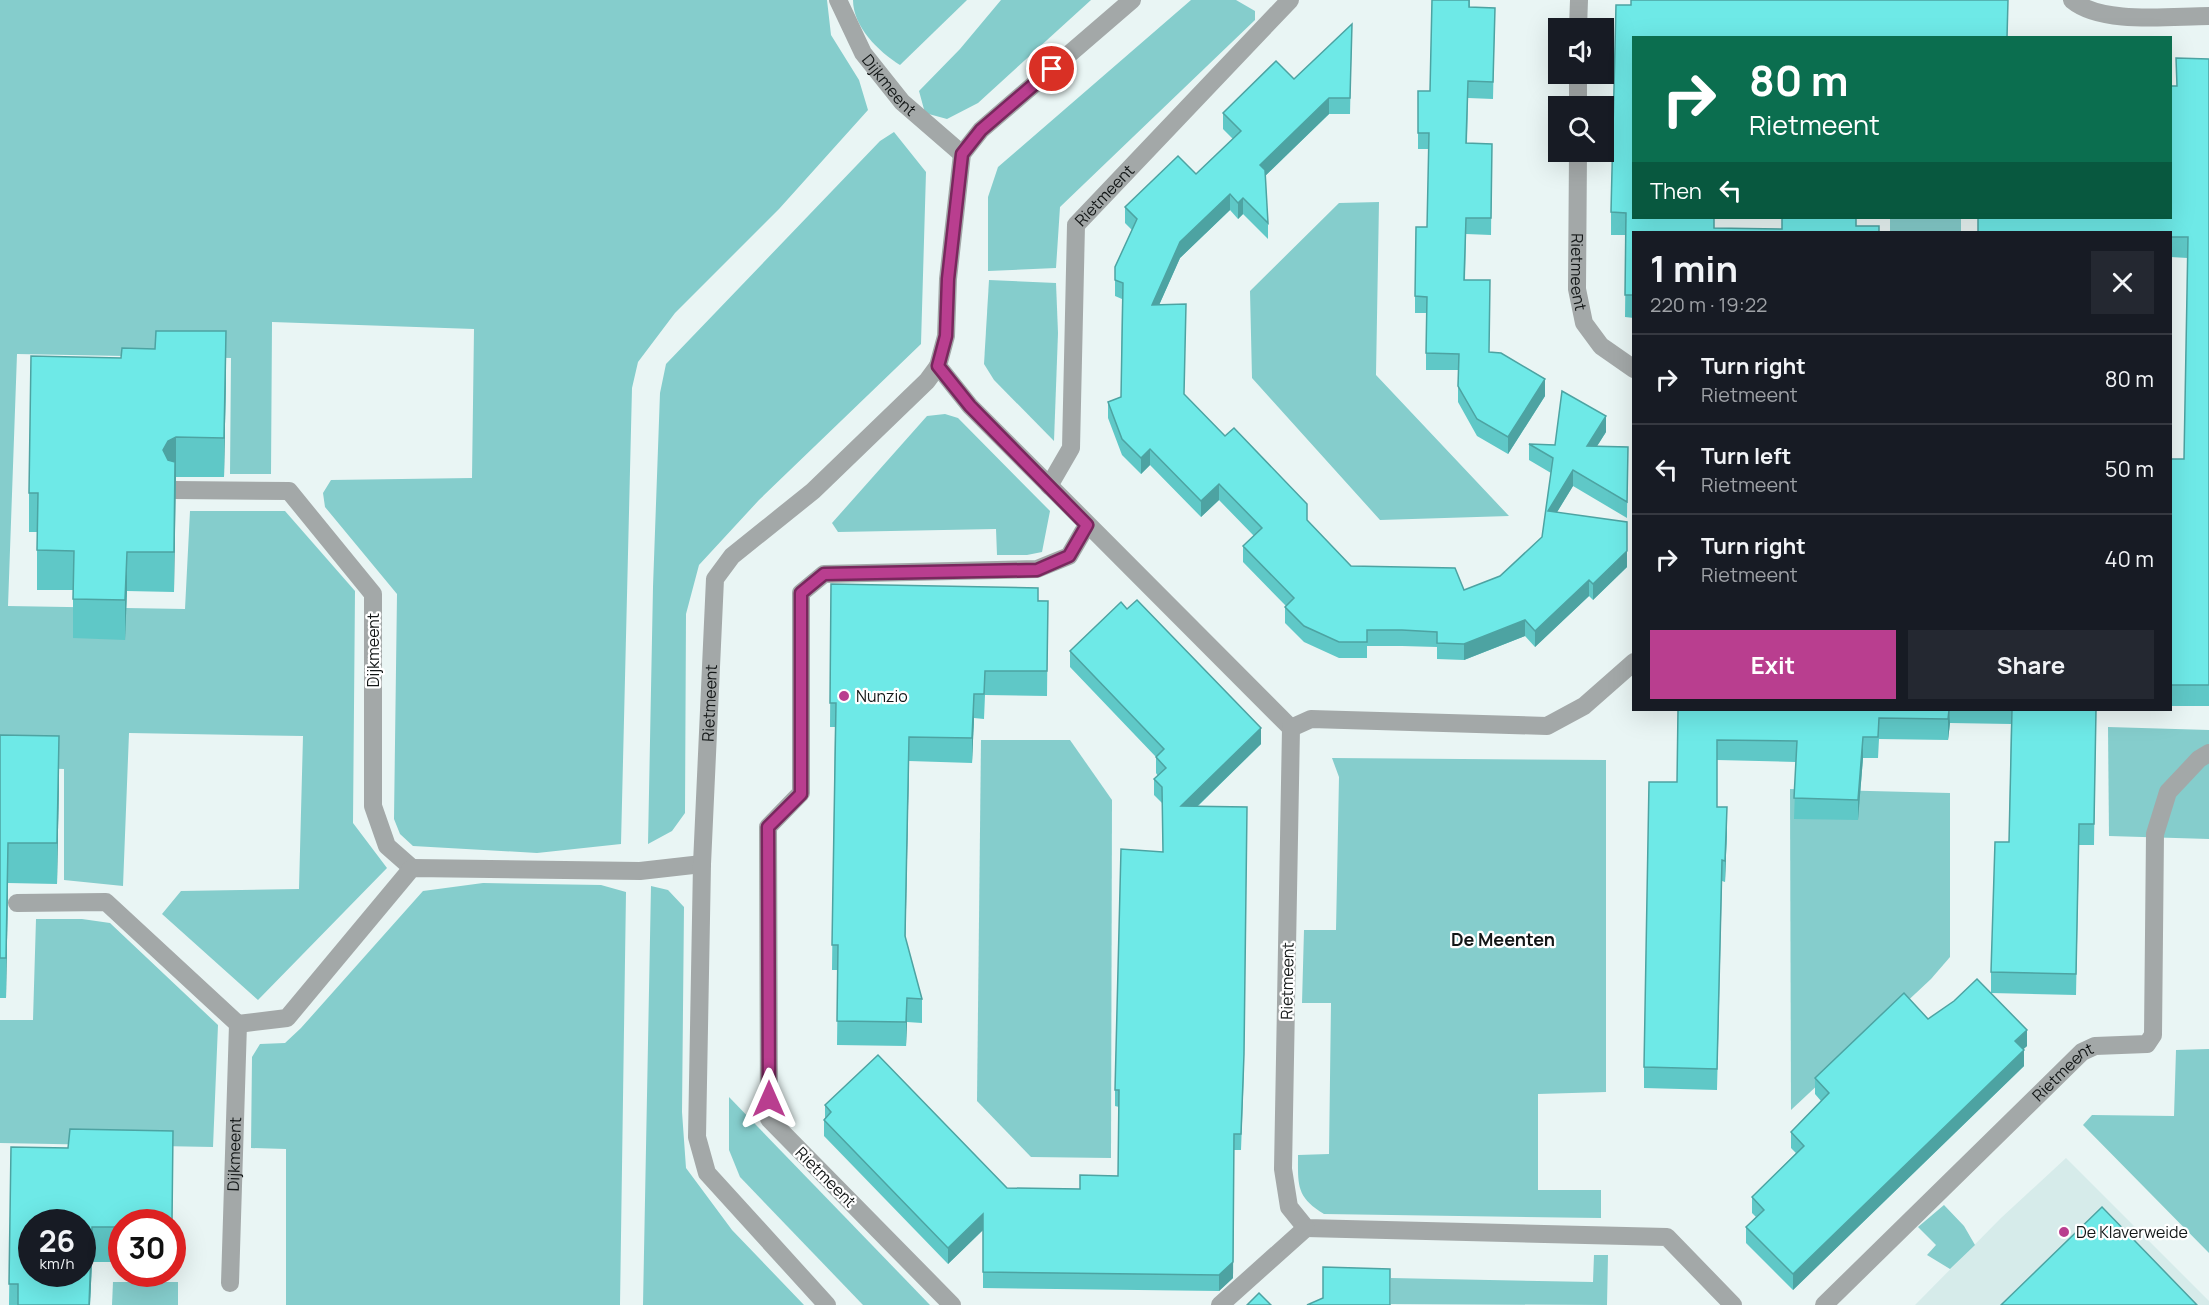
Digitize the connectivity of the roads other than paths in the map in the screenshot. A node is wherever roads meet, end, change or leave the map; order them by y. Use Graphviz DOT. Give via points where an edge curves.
graph roads {
  1 [pos="838,0"];
  2 [pos="1132,0"];
  3 [pos="1290,0"];
  4 [pos="1579,0"];
  5 [pos="2072,0"];
  6 [pos="2209,16"];
  7 [pos="1578,18"];
  8 [pos="962,154"];
  9 [pos="1578,162"];
  10 [pos="938,366"];
  11 [pos="1632,368"];
  12 [pos="1049,486"];
  13 [pos="174,490"];
  14 [pos="1087,525"];
  15 [pos="1632,664"];
  16 [pos="1291,728"];
  17 [pos="2209,753"];
  18 [pos="702,864"];
  19 [pos="412,868"];
  20 [pos="17,903"];
  21 [pos="238,1024"];
  22 [pos="1306,1228"];
  23 [pos="230,1283"];
  24 [pos="827,1305"];
  25 [pos="952,1305"];
  26 [pos="1220,1305"];
  27 [pos="1733,1305"];
  28 [pos="1824,1305"];
  1 -- 8 [label="street, Dijkmeent" via="863,53 902,102"];
  2 -- 8 [label="street" via="981,130"];
  3 -- 12 [label="street, Rietmeent" via="1076,225 1071,448"];
  4 -- 7 [label="street"];
  5 -- 6 [label="street" via="2084,9 2128,16"];
  8 -- 10 [label="street, Rietmeent" via="946,336"];
  9 -- 11 [label="street, Rietmeent" via="1577,289 1584,323 1601,346"];
  10 -- 12 [label="street" via="970,406"];
  10 -- 18 [label="street, Rietmeent" via="813,491 732,556 715,579"];
  12 -- 14 [label="street"];
  13 -- 19 [label="street, Dijkmeent" via="289,491 373,594 373,806 387,846"];
  14 -- 16 [label="street"];
  14 -- 25 [label="street, Rietmeent" via="1069,556 1037,570 824,574 801,593 801,794 768,827 768,1119"];
  15 -- 16 [label="street" via="1584,706 1548,726 1311,719"];
  16 -- 22 [label="street, Rietmeent" via="1283,1169 1289,1208"];
  17 -- 28 [label="street, Rietmeent" via="2168,792 2155,834 2153,1035 2147,1044 2094,1046 2082,1052"];
  18 -- 19 [label="street" via="640,871"];
  18 -- 24 [label="street, Rietmeent" via="697,1137 707,1173"];
  19 -- 21 [label="street" via="287,1018"];
  20 -- 21 [label="street" via="106,902"];
  21 -- 23 [label="street, Dijkmeent"];
  22 -- 26 [label="street"];
  22 -- 27 [label="street" via="1667,1237"];
}
